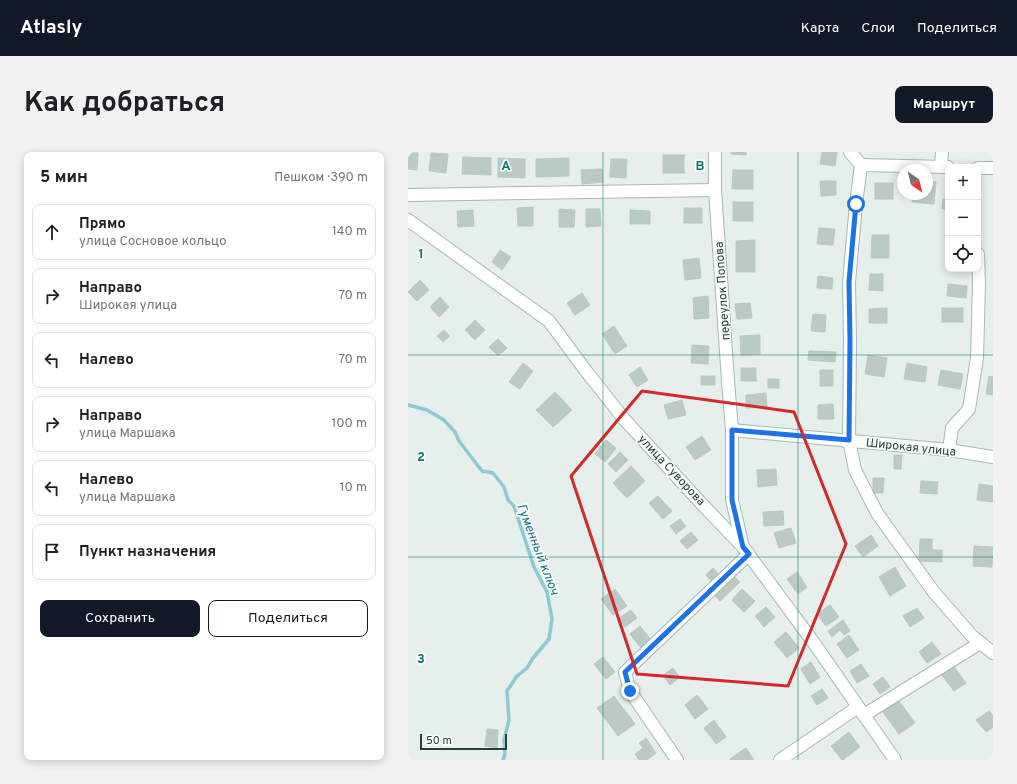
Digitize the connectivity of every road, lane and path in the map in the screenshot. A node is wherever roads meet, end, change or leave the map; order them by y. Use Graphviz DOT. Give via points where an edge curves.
graph roads {
  1 [pos="715,152"];
  2 [pos="850,152"];
  3 [pos="942,152"];
  4 [pos="861,165"];
  5 [pos="945,167"];
  6 [pos="981,168"];
  7 [pos="993,168"];
  8 [pos="715,190"];
  9 [pos="408,195"];
  10 [pos="408,220"];
  11 [pos="979,272"];
  12 [pos="732,430"];
  13 [pos="849,440"];
  14 [pos="949,450"];
  15 [pos="993,456"];
  16 [pos="746,550"];
  17 [pos="980,643"];
  18 [pos="993,653"];
  19 [pos="861,711"];
  20 [pos="677,760"];
  21 [pos="780,760"];
  22 [pos="895,760"];
  1 -- 8 [label="street, переулок Попова"];
  2 -- 4 [label="street"];
  3 -- 5 [label="street"];
  4 -- 5 [label="street"];
  4 -- 13 [label="street" via="849,282"];
  6 -- 7 [label="street"];
  8 -- 9 [label="street"];
  8 -- 12 [label="street, переулок Попова"];
  10 -- 16 [label="street, улица Суворова" via="550,322 624,419"];
  11 -- 14 [label="street" via="977,358 969,409 952,428"];
  12 -- 13 [label="street, Широкая улица"];
  12 -- 16 [label="street, переулок Попова" via="732,500"];
  13 -- 14 [label="street, Широкая улица"];
  13 -- 17 [label="street" via="856,470 877,513 933,591"];
  14 -- 15 [label="street, Широкая улица"];
  16 -- 19 [label="street, улица Суворова"];
  16 -- 20 [label="street" via="625,672 630,691"];
  17 -- 18 [label="street"];
  17 -- 19 [label="street"];
  19 -- 21 [label="street"];
  19 -- 22 [label="street, улица Суворова"];
}
